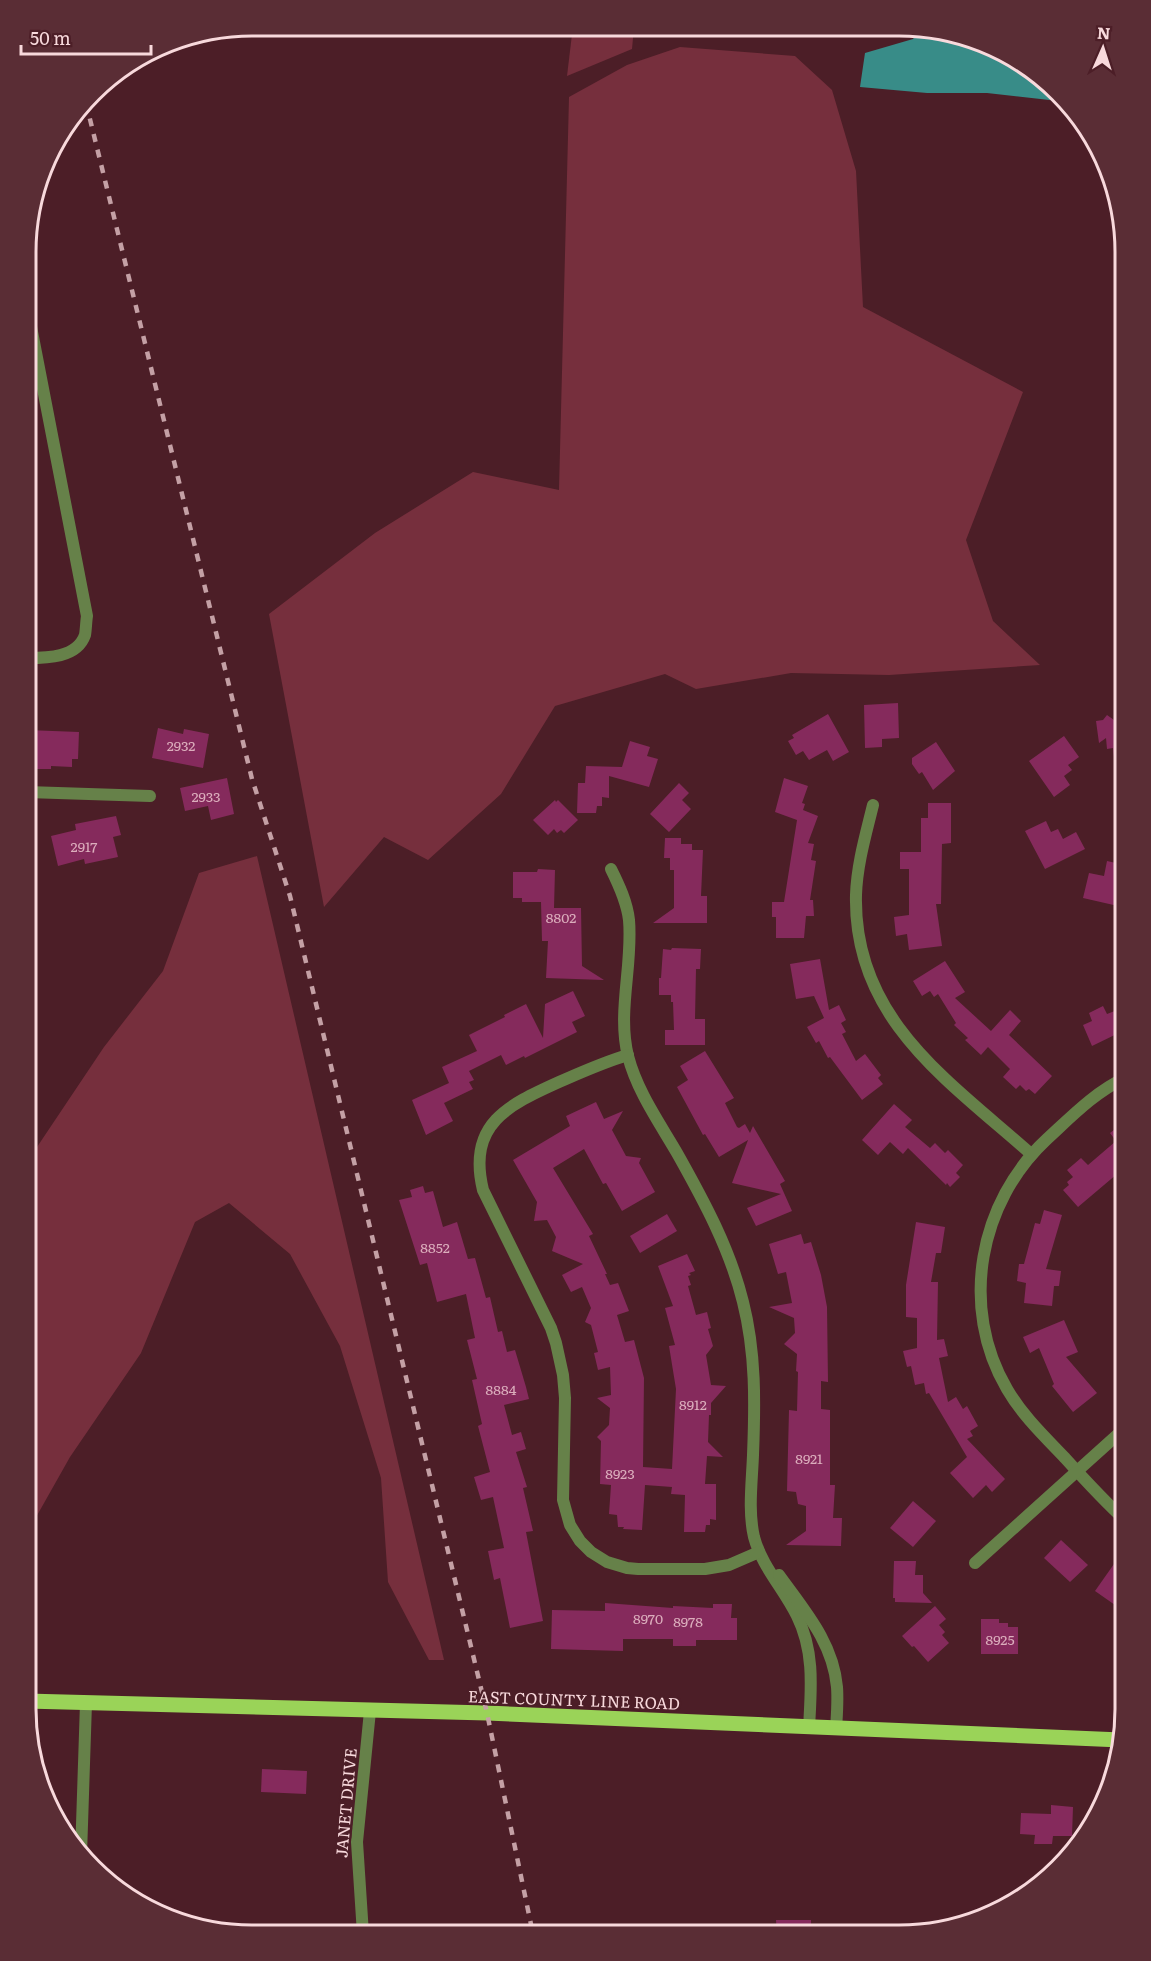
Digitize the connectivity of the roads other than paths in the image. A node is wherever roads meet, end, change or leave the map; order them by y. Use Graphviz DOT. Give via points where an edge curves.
graph roads {
  1 [pos="36,370"];
  2 [pos="36,658"];
  3 [pos="36,792"];
  4 [pos="150,796"];
  5 [pos="873,805"];
  6 [pos="611,869"];
  7 [pos="628,1055"];
  8 [pos="1115,1084"];
  9 [pos="1031,1154"];
  10 [pos="1115,1437"];
  11 [pos="1076,1470"];
  12 [pos="1115,1510"];
  13 [pos="759,1552"];
  14 [pos="975,1563"];
  15 [pos="36,1701"];
  16 [pos="86,1703"];
  17 [pos="370,1711"];
  18 [pos="809,1728"];
  19 [pos="836,1729"];
  20 [pos="1113,1740"];
  21 [pos="81,1841"];
  22 [pos="362,1925"];
  1 -- 2 [label="street" via="87,616 84,637 72,652"];
  3 -- 4 [label="street"];
  5 -- 9 [label="street" via="861,853 856,902 860,942 875,988 894,1023 920,1055"];
  6 -- 7 [label="street" via="629,922 625,1024"];
  7 -- 13 [label="street" via="641,1089 716,1225 737,1279 754,1367 751,1516"];
  7 -- 13 [label="street" via="603,1062 518,1101 499,1115 490,1128 480,1159 483,1190 556,1343 565,1398 564,1506 570,1525 591,1552 627,1568 696,1570 729,1564"];
  8 -- 9 [label="street" via="1086,1103"];
  9 -- 11 [label="street" via="1012,1180 989,1232 981,1263 981,1312 996,1366 1019,1408"];
  10 -- 11 [label="street"];
  11 -- 12 [label="street"];
  11 -- 14 [label="street"];
  13 -- 18 [label="street" via="805,1637 811,1678"];
  13 -- 19 [label="street" via="804,1607 827,1647 837,1687"];
  15 -- 16 [label="main road, EAST COUNTY LINE ROAD"];
  16 -- 17 [label="main road, EAST COUNTY LINE ROAD"];
  16 -- 21 [label="street"];
  17 -- 18 [label="main road, EAST COUNTY LINE ROAD"];
  17 -- 22 [label="street, JANET DRIVE" via="357,1842"];
  18 -- 19 [label="main road, EAST COUNTY LINE ROAD"];
  19 -- 20 [label="main road, EAST COUNTY LINE ROAD"];
}
